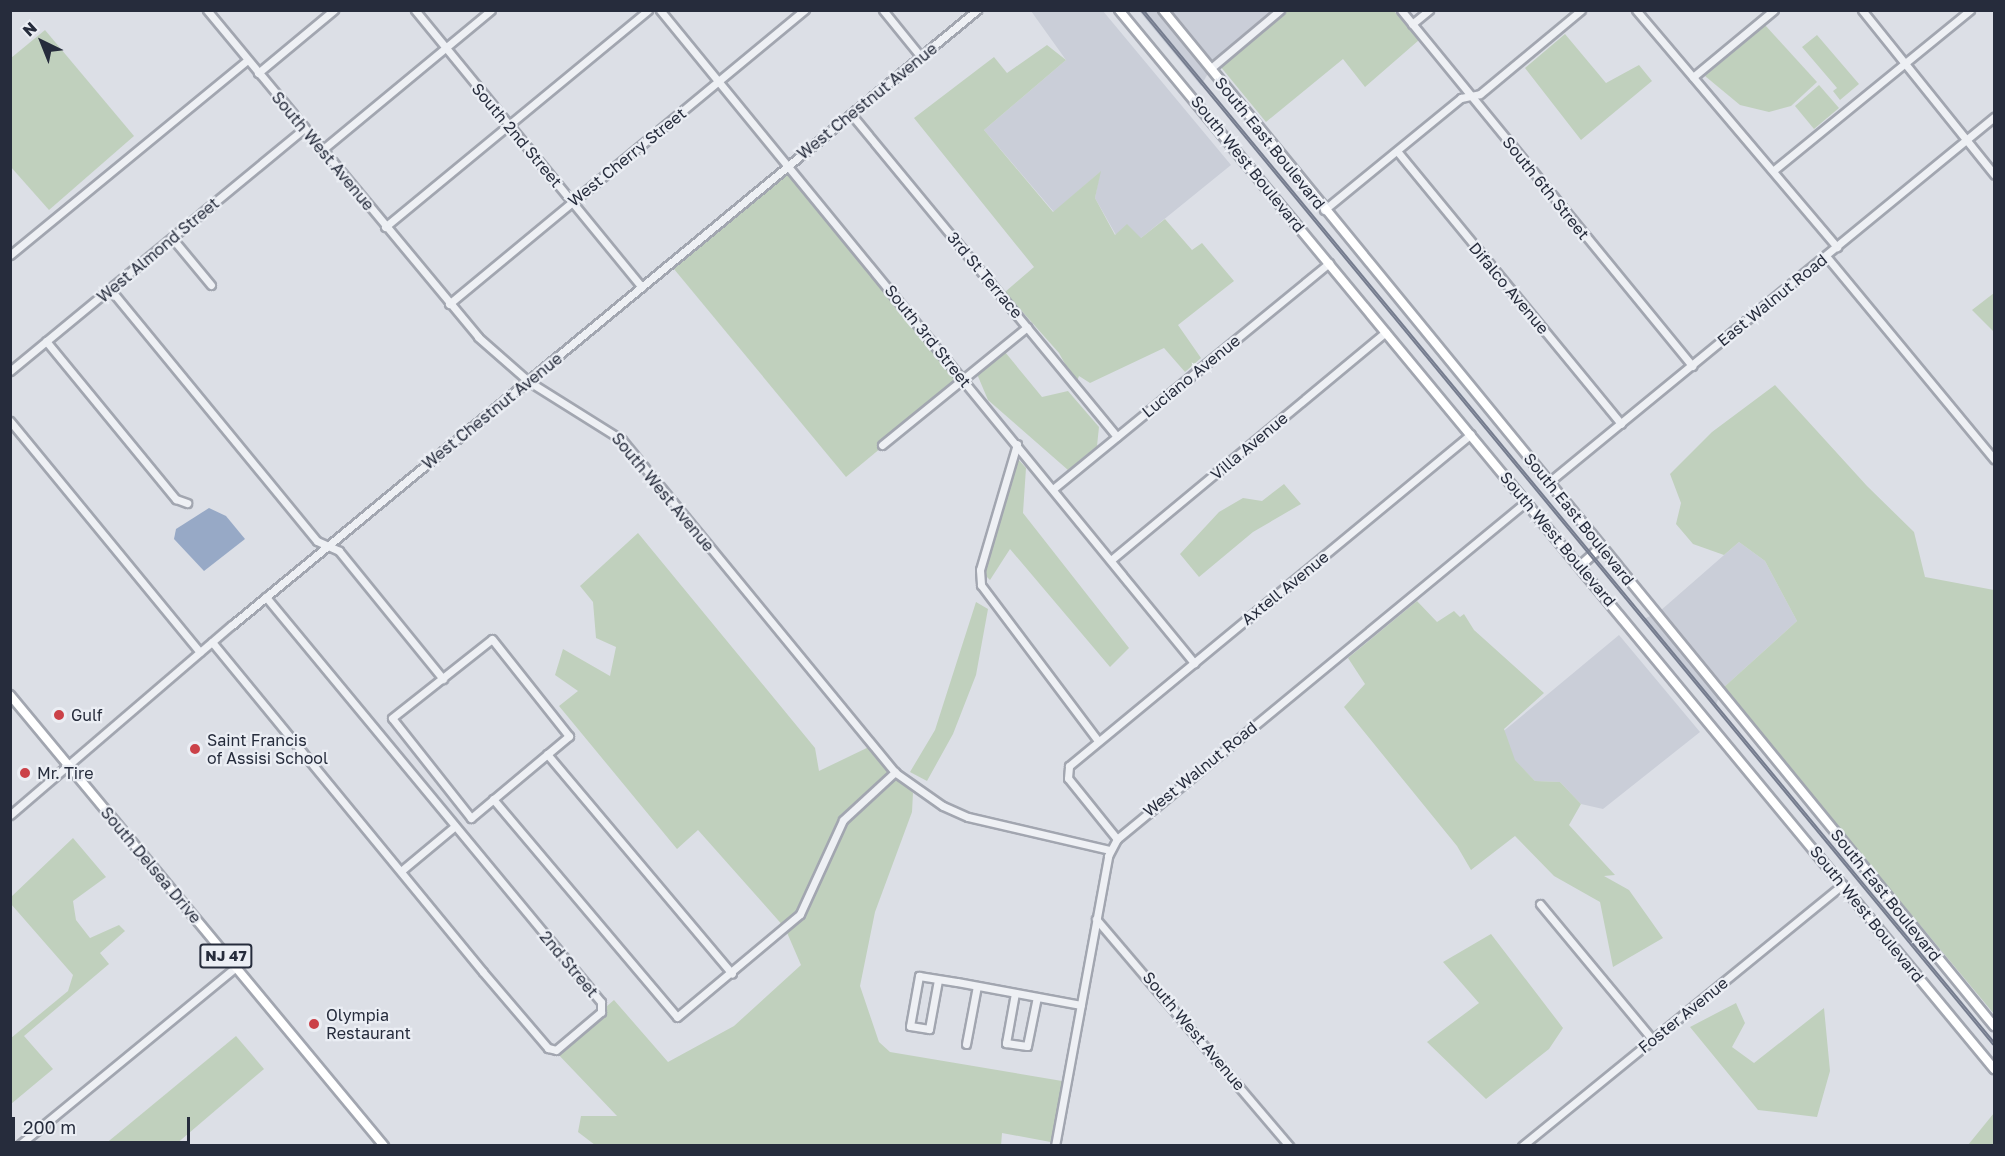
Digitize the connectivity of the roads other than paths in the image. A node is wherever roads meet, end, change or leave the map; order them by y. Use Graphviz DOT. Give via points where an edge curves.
graph roads {
  1 [pos="207,10"];
  2 [pos="334,10"];
  3 [pos="415,10"];
  4 [pos="491,10"];
  5 [pos="648,10"];
  6 [pos="660,10"];
  7 [pos="805,10"];
  8 [pos="883,10"];
  9 [pos="977,10"];
  10 [pos="1119,10"];
  11 [pos="1163,10"];
  12 [pos="1280,10"];
  13 [pos="1401,10"];
  14 [pos="1429,10"];
  15 [pos="1581,10"];
  16 [pos="1636,10"];
  17 [pos="1774,10"];
  18 [pos="1862,10"];
  19 [pos="1970,10"];
  20 [pos="1412,24"];
  21 [pos="445,48"];
  22 [pos="921,57"];
  23 [pos="247,60"];
  24 [pos="1905,63"];
  25 [pos="1211,68"];
  26 [pos="258,73"];
  27 [pos="1693,77"];
  28 [pos="718,81"];
  29 [pos="1470,96"];
  30 [pos="851,114"];
  31 [pos="1995,117"];
  32 [pos="508,125"];
  33 [pos="304,129"];
  34 [pos="1967,140"];
  35 [pos="322,150"];
  36 [pos="1397,152"];
  37 [pos="788,166"];
  38 [pos="1774,170"];
  39 [pos="1995,174"];
  40 [pos="572,202"];
  41 [pos="1324,210"];
  42 [pos="385,227"];
  43 [pos="172,238"];
  44 [pos="1837,247"];
  45 [pos="10,255"];
  46 [pos="1826,256"];
  47 [pos="1329,263"];
  48 [pos="211,285"];
  49 [pos="642,287"];
  50 [pos="110,289"];
  51 [pos="449,304"];
  52 [pos="1027,327"];
  53 [pos="1386,332"];
  54 [pos="46,341"];
  55 [pos="1692,366"];
  56 [pos="10,370"];
  57 [pos="963,379"];
  58 [pos="528,381"];
  59 [pos="10,421"];
  60 [pos="1621,424"];
  61 [pos="1471,434"];
  62 [pos="1117,437"];
  63 [pos="1017,444"];
  64 [pos="882,445"];
  65 [pos="1995,459"];
  66 [pos="1549,482"];
  67 [pos="1053,489"];
  68 [pos="1527,501"];
  69 [pos="187,503"];
  70 [pos="328,546"];
  71 [pos="1601,547"];
  72 [pos="1111,560"];
  73 [pos="1580,566"];
  74 [pos="266,597"];
  75 [pos="212,642"];
  76 [pos="200,652"];
  77 [pos="1194,663"];
  78 [pos="442,679"];
  79 [pos="10,694"];
  80 [pos="1098,741"];
  81 [pos="547,754"];
  82 [pos="69,765"];
  83 [pos="895,772"];
  84 [pos="493,799"];
  85 [pos="10,815"];
  86 [pos="455,826"];
  87 [pos="1117,839"];
  88 [pos="1110,850"];
  89 [pos="401,871"];
  90 [pos="1843,885"];
  91 [pos="1540,904"];
  92 [pos="1096,919"];
  93 [pos="236,967"];
  94 [pos="732,974"];
  95 [pos="938,980"];
  96 [pos="977,986"];
  97 [pos="1015,993"];
  98 [pos="1037,997"];
  99 [pos="1081,1005"];
  100 [pos="1995,1026"];
  101 [pos="1653,1040"];
  102 [pos="966,1044"];
  103 [pos="1995,1069"];
  104 [pos="18,1146"];
  105 [pos="384,1146"];
  106 [pos="1055,1146"];
  107 [pos="1289,1146"];
  108 [pos="1522,1146"];
  1 -- 23 [label="street, South West Avenue"];
  2 -- 26 [label="street"];
  3 -- 21 [label="street, South 2nd Street"];
  4 -- 21 [label="street"];
  5 -- 32 [label="street"];
  6 -- 28 [label="street, South 3rd Street"];
  7 -- 28 [label="street, West Cherry Street"];
  8 -- 22 [label="street"];
  9 -- 22 [label="street, West Chestnut Avenue"];
  10 -- 47 [label="main road, South West Boulevard"];
  11 -- 25 [label="main road, South East Boulevard"];
  12 -- 25 [label="street"];
  13 -- 20 [label="street, South 6th Street"];
  14 -- 20 [label="street"];
  15 -- 29 [label="street" via="1480,94"];
  16 -- 27 [label="street"];
  17 -- 27 [label="street"];
  18 -- 24 [label="street"];
  19 -- 24 [label="street"];
  20 -- 29 [label="street, South 6th Street"];
  21 -- 32 [label="street, South 2nd Street"];
  21 -- 35 [label="street"];
  22 -- 30 [label="street, West Chestnut Avenue"];
  23 -- 26 [label="street, South West Avenue"];
  23 -- 45 [label="street"];
  24 -- 34 [label="street"];
  24 -- 38 [label="street"];
  25 -- 41 [label="main road, South East Boulevard"];
  26 -- 33 [label="street, South West Avenue"];
  27 -- 38 [label="street"];
  28 -- 37 [label="street, South 3rd Street"];
  28 -- 40 [label="street, West Cherry Street"];
  29 -- 36 [label="street" via="1461,98"];
  29 -- 55 [label="street, South 6th Street"];
  30 -- 37 [label="street, West Chestnut Avenue"];
  30 -- 52 [label="street, 3rd St Terrace"];
  31 -- 34 [label="street, East Walnut Road"];
  32 -- 40 [label="street, South 2nd Street"];
  32 -- 42 [label="street"];
  33 -- 35 [label="street, South West Avenue"];
  33 -- 43 [label="street, West Almond Street"];
  34 -- 39 [label="street"];
  34 -- 44 [label="street, East Walnut Road"];
  35 -- 42 [label="street, South West Avenue"];
  36 -- 41 [label="street"];
  36 -- 60 [label="street, Difalco Avenue"];
  37 -- 49 [label="street, West Chestnut Avenue"];
  37 -- 57 [label="street, South 3rd Street"];
  38 -- 44 [label="street"];
  40 -- 49 [label="street, South 2nd Street"];
  40 -- 51 [label="street, West Cherry Street"];
  41 -- 66 [label="main road, South East Boulevard"];
  42 -- 51 [label="street, South West Avenue"];
  43 -- 48 [label="street"];
  43 -- 50 [label="street, West Almond Street"];
  44 -- 46 [label="street, East Walnut Road"];
  46 -- 55 [label="street, East Walnut Road"];
  46 -- 65 [label="street"];
  47 -- 53 [label="main road, South West Boulevard"];
  47 -- 62 [label="street, Luciano Avenue"];
  49 -- 58 [label="street, West Chestnut Avenue"];
  50 -- 54 [label="street, West Almond Street"];
  50 -- 70 [label="street" via="317,541"];
  51 -- 58 [label="street, South West Avenue" via="495,355"];
  52 -- 57 [label="street"];
  52 -- 62 [label="street, 3rd St Terrace"];
  53 -- 61 [label="main road, South West Boulevard"];
  53 -- 72 [label="street, Villa Avenue"];
  54 -- 56 [label="street, West Almond Street"];
  54 -- 69 [label="street" via="176,499"];
  55 -- 60 [label="street, East Walnut Road"];
  57 -- 63 [label="street, South 3rd Street"];
  57 -- 64 [label="street"];
  58 -- 70 [label="street, West Chestnut Avenue"];
  58 -- 83 [label="street, South West Avenue" via="622,440"];
  59 -- 76 [label="street"];
  60 -- 66 [label="street, East Walnut Road"];
  61 -- 68 [label="main road, South West Boulevard"];
  61 -- 77 [label="street, Axtell Avenue"];
  62 -- 67 [label="street, Luciano Avenue"];
  63 -- 67 [label="street, South 3rd Street"];
  63 -- 80 [label="street" via="980,570 981,585"];
  66 -- 71 [label="main road, South East Boulevard"];
  67 -- 72 [label="street, South 3rd Street"];
  68 -- 73 [label="main road, South West Boulevard"];
  68 -- 87 [label="street, West Walnut Road"];
  70 -- 74 [label="street, West Chestnut Avenue"];
  70 -- 78 [label="street" via="339,551"];
  71 -- 73 [label="main road"];
  71 -- 100 [label="main road, South East Boulevard"];
  72 -- 77 [label="street, South 3rd Street"];
  73 -- 90 [label="main road, South West Boulevard"];
  74 -- 75 [label="street, West Chestnut Avenue"];
  74 -- 86 [label="street, 2nd Street"];
  75 -- 76 [label="street, West Chestnut Avenue"];
  75 -- 89 [label="street, 2nd Street"];
  76 -- 82 [label="street, West Chestnut Avenue"];
  77 -- 80 [label="street, Axtell Avenue"];
  78 -- 81 [label="street" via="492,639 569,736"];
  78 -- 84 [label="street" via="392,718 471,818"];
  79 -- 82 [label="main road, South Delsea Drive / NJ 47"];
  80 -- 87 [label="street, Axtell Avenue" via="1069,766 1066,775"];
  81 -- 84 [label="street"];
  81 -- 94 [label="street"];
  82 -- 85 [label="street, West Chestnut Avenue"];
  82 -- 93 [label="main road, South Delsea Drive / NJ 47"];
  83 -- 88 [label="street, South West Avenue" via="934,800 968,817"];
  83 -- 94 [label="street" via="843,820 800,914"];
  84 -- 94 [label="street" via="677,1017"];
  86 -- 89 [label="street"];
  86 -- 89 [label="street, 2nd Street" via="601,1002 601,1012 556,1050 548,1048 532,1031"];
  87 -- 88 [label="street, West Walnut Road"];
  88 -- 92 [label="street, West Walnut Road"];
  90 -- 101 [label="street, Foster Avenue"];
  90 -- 103 [label="main road, South West Boulevard"];
  91 -- 101 [label="street"];
  92 -- 99 [label="street, West Walnut Road"];
  92 -- 107 [label="street, South West Avenue"];
  93 -- 104 [label="street"];
  93 -- 105 [label="main road, South Delsea Drive / NJ 47"];
  95 -- 95 [label="street" via="919,976 910,1026 929,1029"];
  95 -- 96 [label="street"];
  96 -- 97 [label="street"];
  96 -- 102 [label="street"];
  97 -- 98 [label="street"];
  97 -- 98 [label="street" via="1006,1043 1026,1046"];
  98 -- 99 [label="street"];
  99 -- 106 [label="street, West Walnut Road"];
  101 -- 108 [label="street, Foster Avenue"];
}
